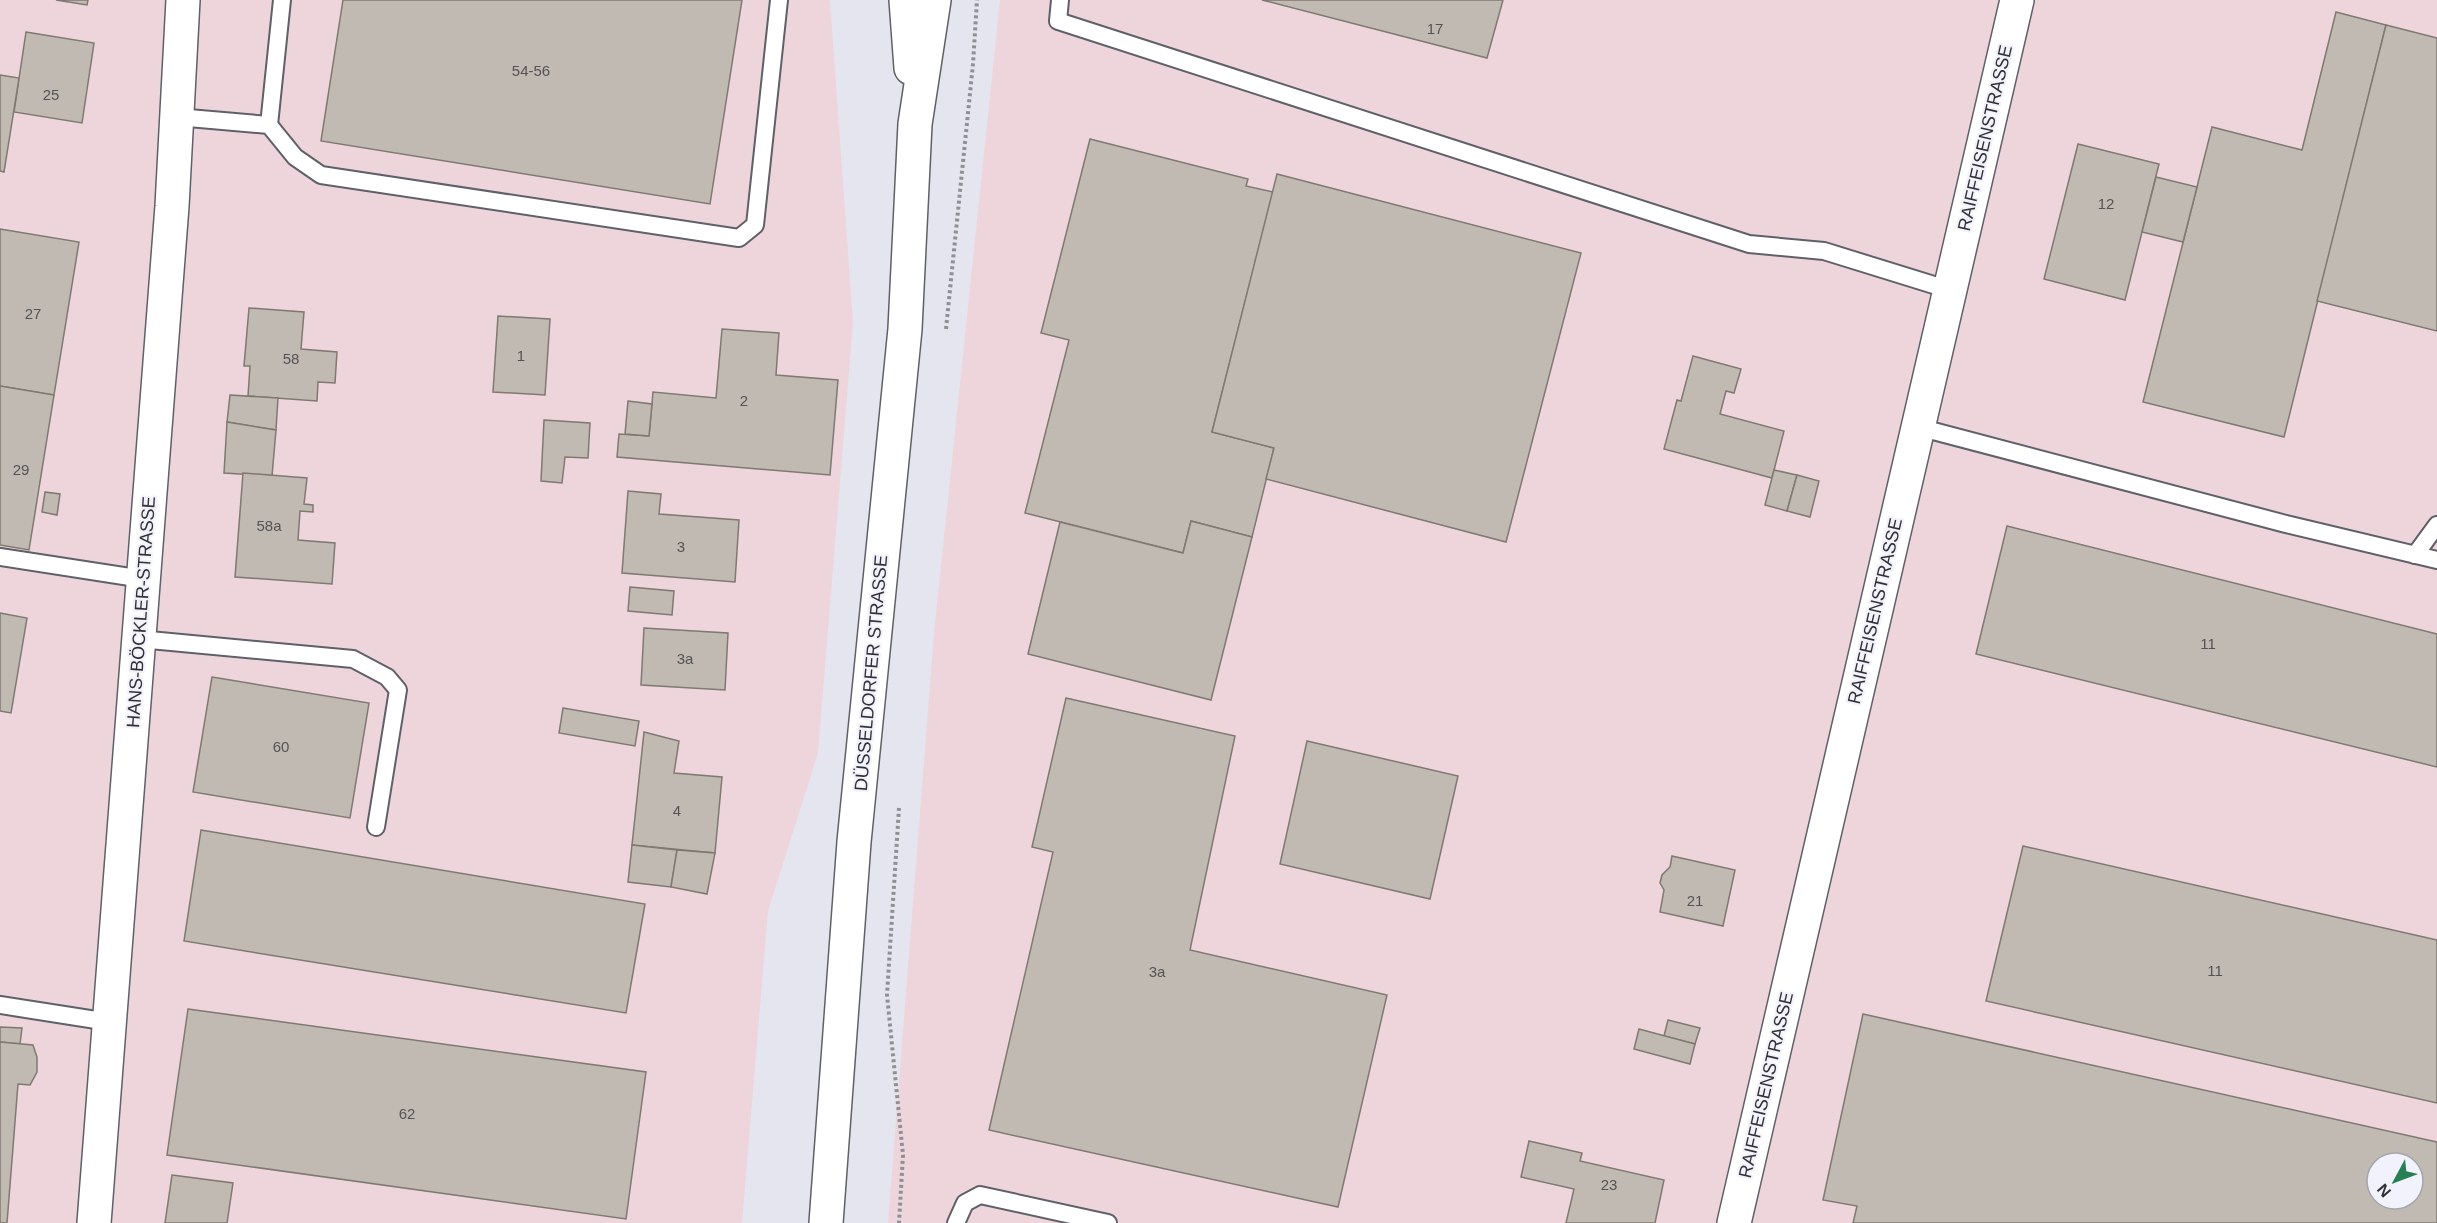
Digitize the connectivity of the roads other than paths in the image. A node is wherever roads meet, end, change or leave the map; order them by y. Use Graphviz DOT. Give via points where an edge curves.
graph roads {
  1 [pos="183,0"];
  2 [pos="282,0"];
  3 [pos="779,0"];
  4 [pos="906,0"];
  5 [pos="934,0"];
  6 [pos="1060,0"];
  7 [pos="2017,0"];
  8 [pos="177,117"];
  9 [pos="915,124"];
  10 [pos="268,125"];
  11 [pos="1950,290"];
  12 [pos="1918,427"];
  13 [pos="2437,525"];
  14 [pos="2415,555"];
  15 [pos="0,557"];
  16 [pos="2437,560"];
  17 [pos="143,579"];
  18 [pos="139,639"];
  19 [pos="376,827"];
  20 [pos="0,1005"];
  21 [pos="109,1022"];
  22 [pos="958,1217"];
  23 [pos="94,1223"];
  24 [pos="825,1223"];
  25 [pos="1108,1223"];
  26 [pos="1734,1223"];
  1 -- 8 [label="street, HANS-BÖCKLER-STRASSE"];
  2 -- 10 [label="lane"];
  3 -- 10 [label="lane" via="755,225 739,238 321,175 295,157"];
  4 -- 9 [label="street, DÜSSELDORFER STRASSE"];
  5 -- 9 [label="street, DÜSSELDORFER STRASSE"];
  6 -- 11 [label="lane" via="1058,21 1749,244 1824,251"];
  7 -- 11 [label="street, RAIFFEISENSTRASSE"];
  8 -- 10 [label="lane"];
  8 -- 17 [label="street, HANS-BÖCKLER-STRASSE"];
  9 -- 24 [label="street, DÜSSELDORFER STRASSE" via="905,329 854,842"];
  11 -- 12 [label="street, RAIFFEISENSTRASSE"];
  12 -- 14 [label="lane"];
  12 -- 26 [label="street, RAIFFEISENSTRASSE"];
  13 -- 14 [label="lane"];
  14 -- 16 [label="lane"];
  15 -- 17 [label="lane"];
  17 -- 18 [label="street, HANS-BÖCKLER-STRASSE"];
  18 -- 19 [label="lane" via="352,659 387,676 398,690"];
  18 -- 21 [label="street, HANS-BÖCKLER-STRASSE"];
  20 -- 21 [label="lane"];
  21 -- 23 [label="street, HANS-BÖCKLER-STRASSE"];
  22 -- 25 [label="lane" via="965,1203 980,1195"];
}
